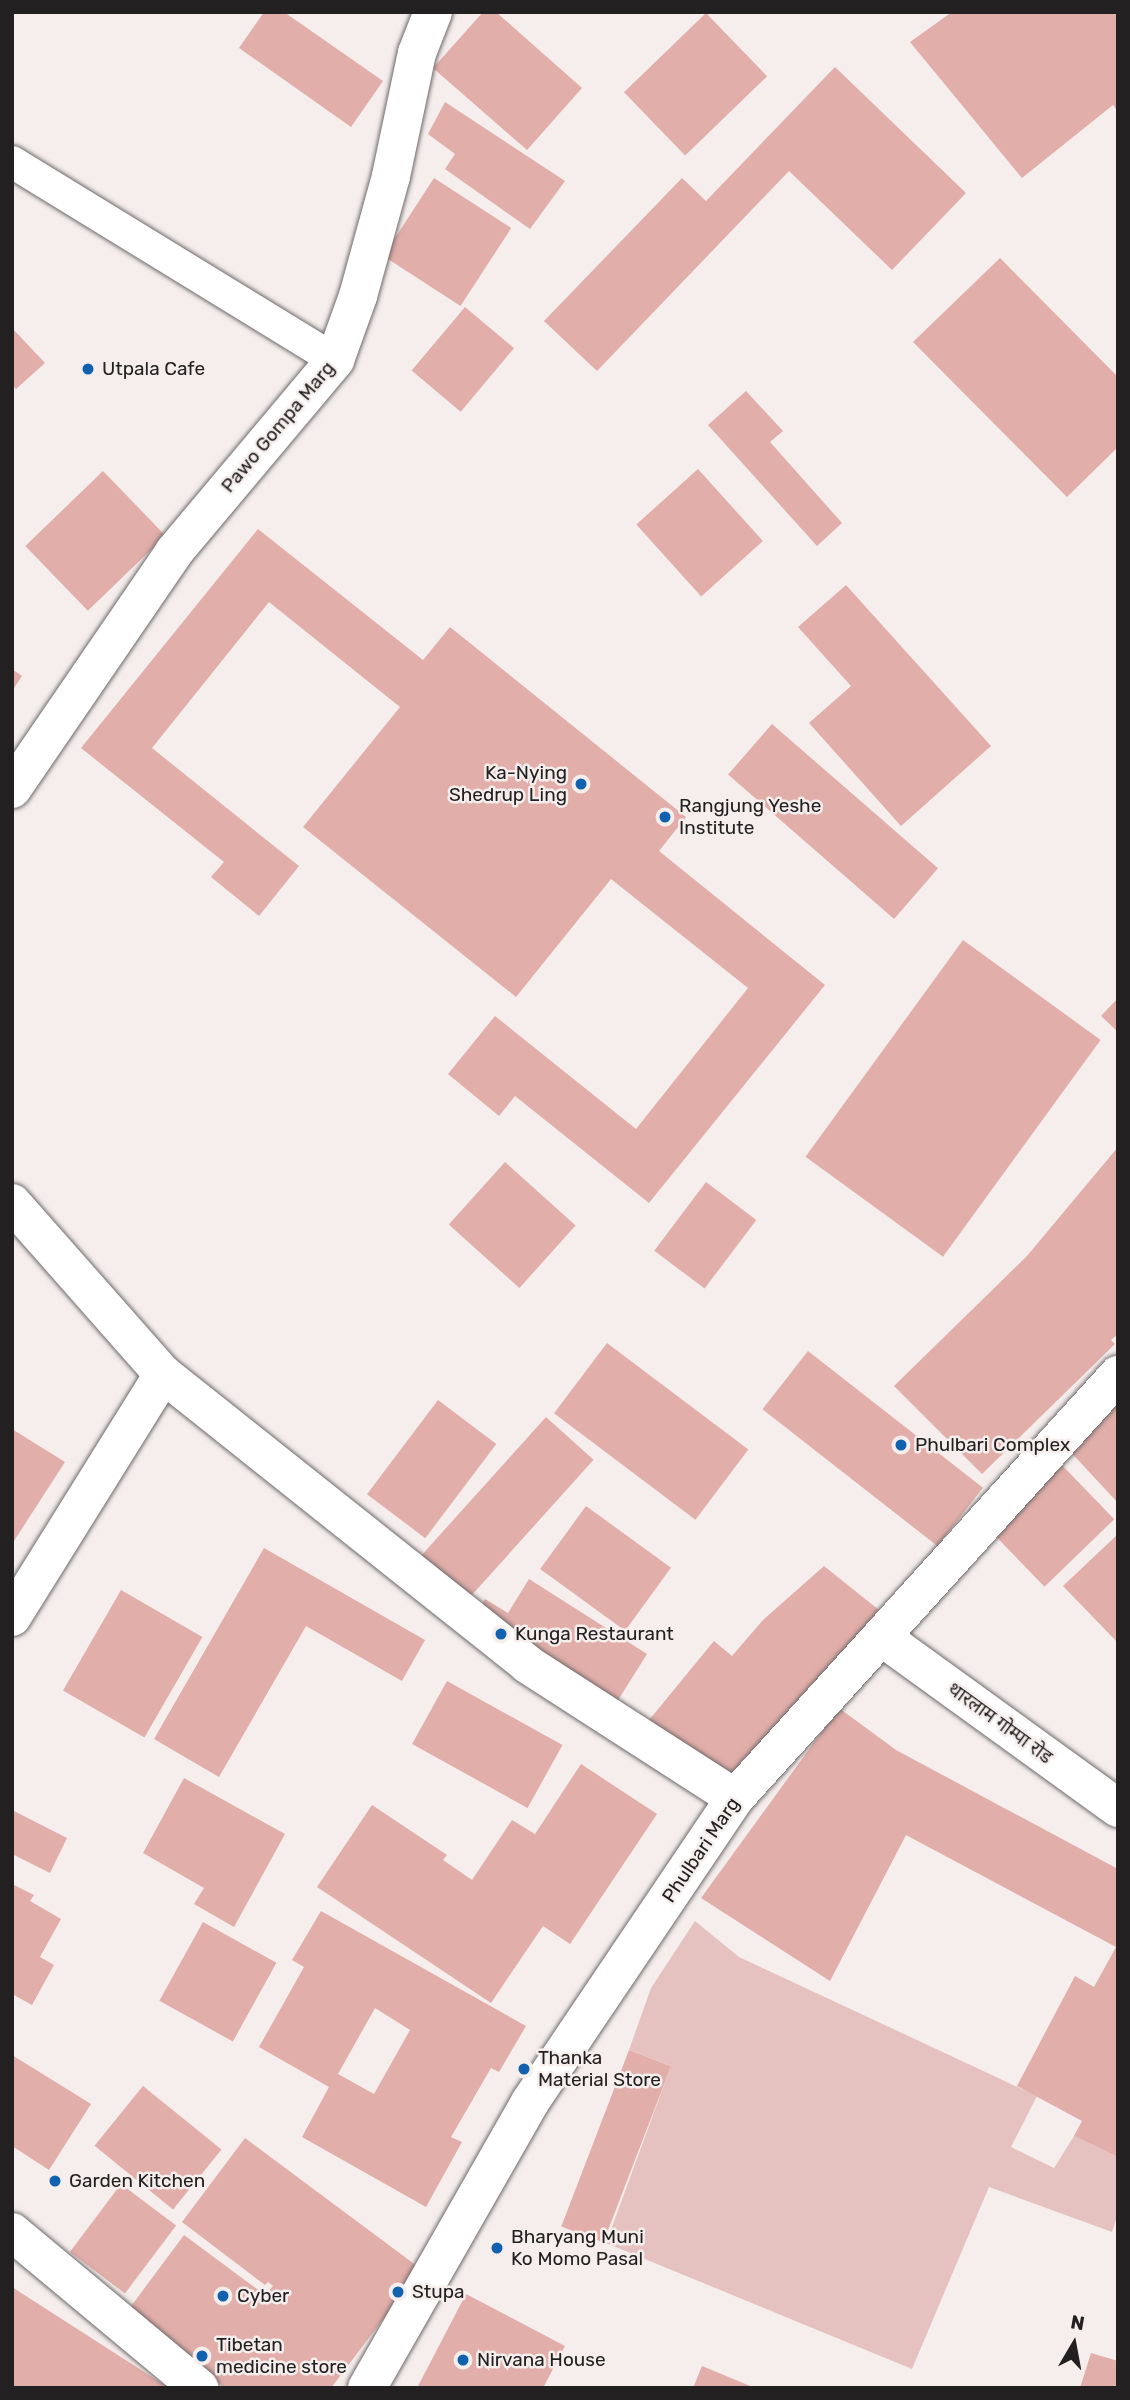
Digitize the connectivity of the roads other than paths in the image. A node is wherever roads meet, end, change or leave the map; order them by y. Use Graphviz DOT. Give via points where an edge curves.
graph roads {
  1 [pos="433,12"];
  2 [pos="12,162"];
  3 [pos="335,360"];
  4 [pos="12,789"];
  5 [pos="12,1203"];
  6 [pos="163,1374"];
  7 [pos="1118,1375"];
  8 [pos="12,1617"];
  9 [pos="883,1638"];
  10 [pos="735,1798"];
  11 [pos="1118,1808"];
  12 [pos="12,2232"];
  13 [pos="199,2388"];
  14 [pos="367,2388"];
  1 -- 3 [label="street, Pawo Gompa Marg" via="417,53 391,176 358,296"];
  2 -- 3 [label="lane"];
  3 -- 4 [label="street, Pawo Gompa Marg" via="174,552"];
  5 -- 6 [label="street"];
  6 -- 8 [label="street"];
  6 -- 10 [label="street" via="527,1664"];
  7 -- 9 [label="street, Phulbari Marg"];
  9 -- 10 [label="street, Phulbari Marg"];
  9 -- 11 [label="street, थारलाम गोम्पा रोड"];
  10 -- 14 [label="street, Phulbari Marg" via="530,2102"];
  12 -- 13 [label="street"];
}
